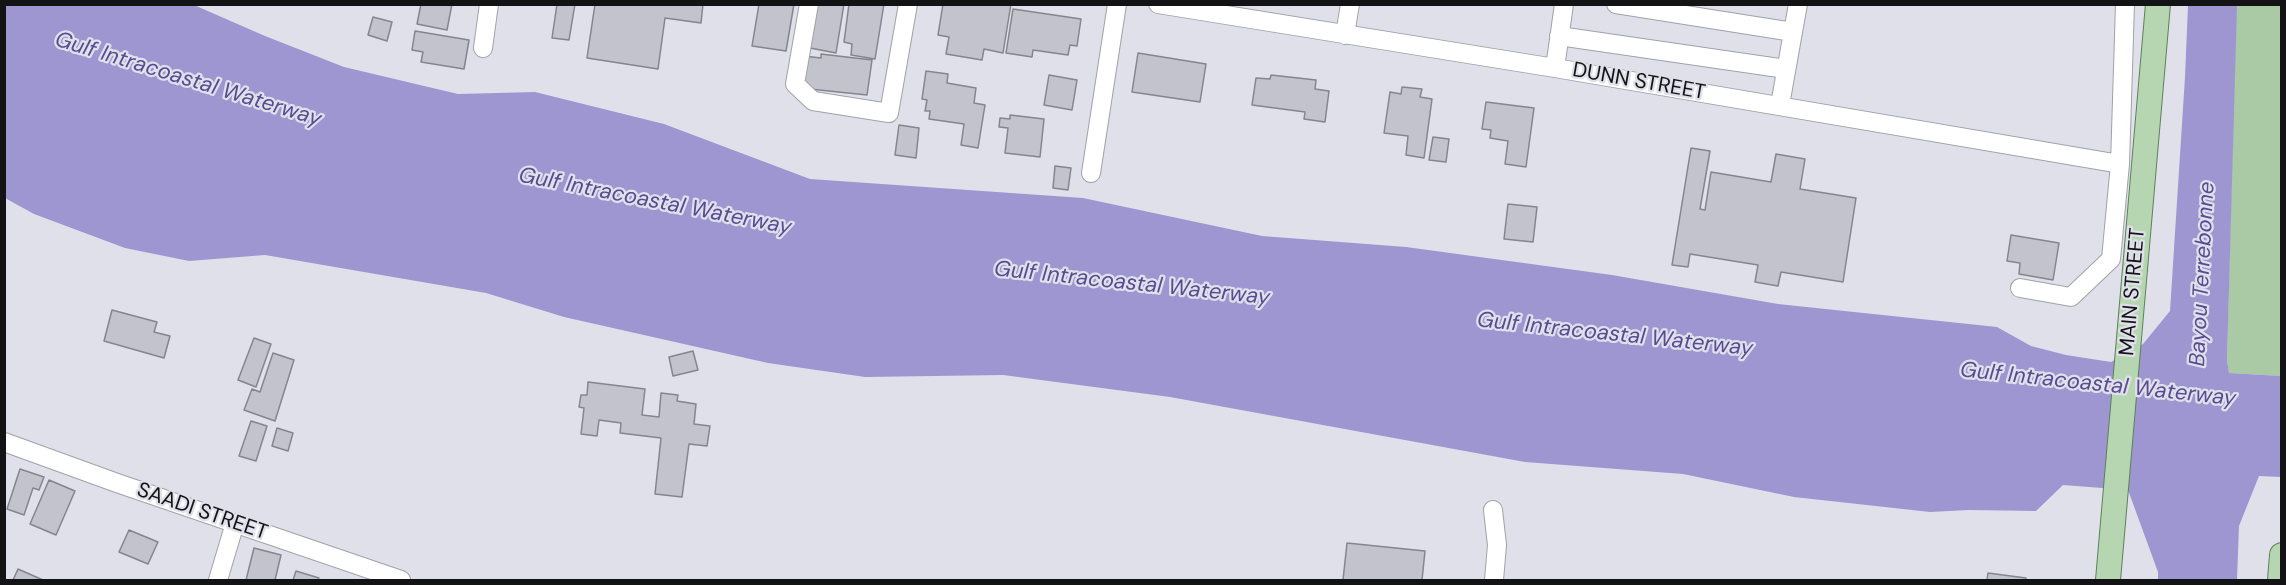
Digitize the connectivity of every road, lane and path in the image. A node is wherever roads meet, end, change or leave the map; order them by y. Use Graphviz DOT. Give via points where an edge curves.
graph roads {
  1 [pos="489,4"];
  2 [pos="809,4"];
  3 [pos="908,4"];
  4 [pos="1117,4"];
  5 [pos="1350,4"];
  6 [pos="1564,4"];
  7 [pos="1616,4"];
  8 [pos="1798,4"];
  9 [pos="2125,4"];
  10 [pos="2158,4"];
  11 [pos="1166,5"];
  12 [pos="1717,12"];
  13 [pos="1793,32"];
  14 [pos="1345,35"];
  15 [pos="1559,36"];
  16 [pos="483,48"];
  17 [pos="1554,68"];
  18 [pos="1786,69"];
  19 [pos="1780,105"];
  20 [pos="2120,164"];
  21 [pos="1091,173"];
  22 [pos="2020,288"];
  23 [pos="4,442"];
  24 [pos="1493,510"];
  25 [pos="235,523"];
  26 [pos="2282,555"];
  27 [pos="218,580"];
  28 [pos="401,580"];
  29 [pos="1494,580"];
  30 [pos="2108,580"];
  31 [pos="2280,580"];
  1 -- 16 [label="street"];
  2 -- 3 [label="street" via="795,84 813,101 890,112"];
  4 -- 21 [label="street"];
  5 -- 14 [label="street"];
  6 -- 15 [label="street"];
  7 -- 12 [label="street"];
  8 -- 13 [label="street"];
  9 -- 20 [label="street, MAIN STREET"];
  10 -- 30 [label="main road, MAIN STREET"];
  11 -- 14 [label="street, DUNN STREET"];
  12 -- 13 [label="street"];
  13 -- 18 [label="street"];
  14 -- 17 [label="street, DUNN STREET"];
  15 -- 17 [label="street"];
  15 -- 18 [label="street"];
  17 -- 19 [label="street, DUNN STREET"];
  18 -- 19 [label="street"];
  19 -- 20 [label="street, DUNN STREET"];
  20 -- 22 [label="street, MAIN STREET" via="2111,260 2071,297"];
  23 -- 25 [label="street, SAADI STREET"];
  24 -- 29 [label="street" via="1497,545"];
  25 -- 27 [label="street"];
  25 -- 28 [label="street, SAADI STREET"];
  26 -- 31 [label="main road"];
}
